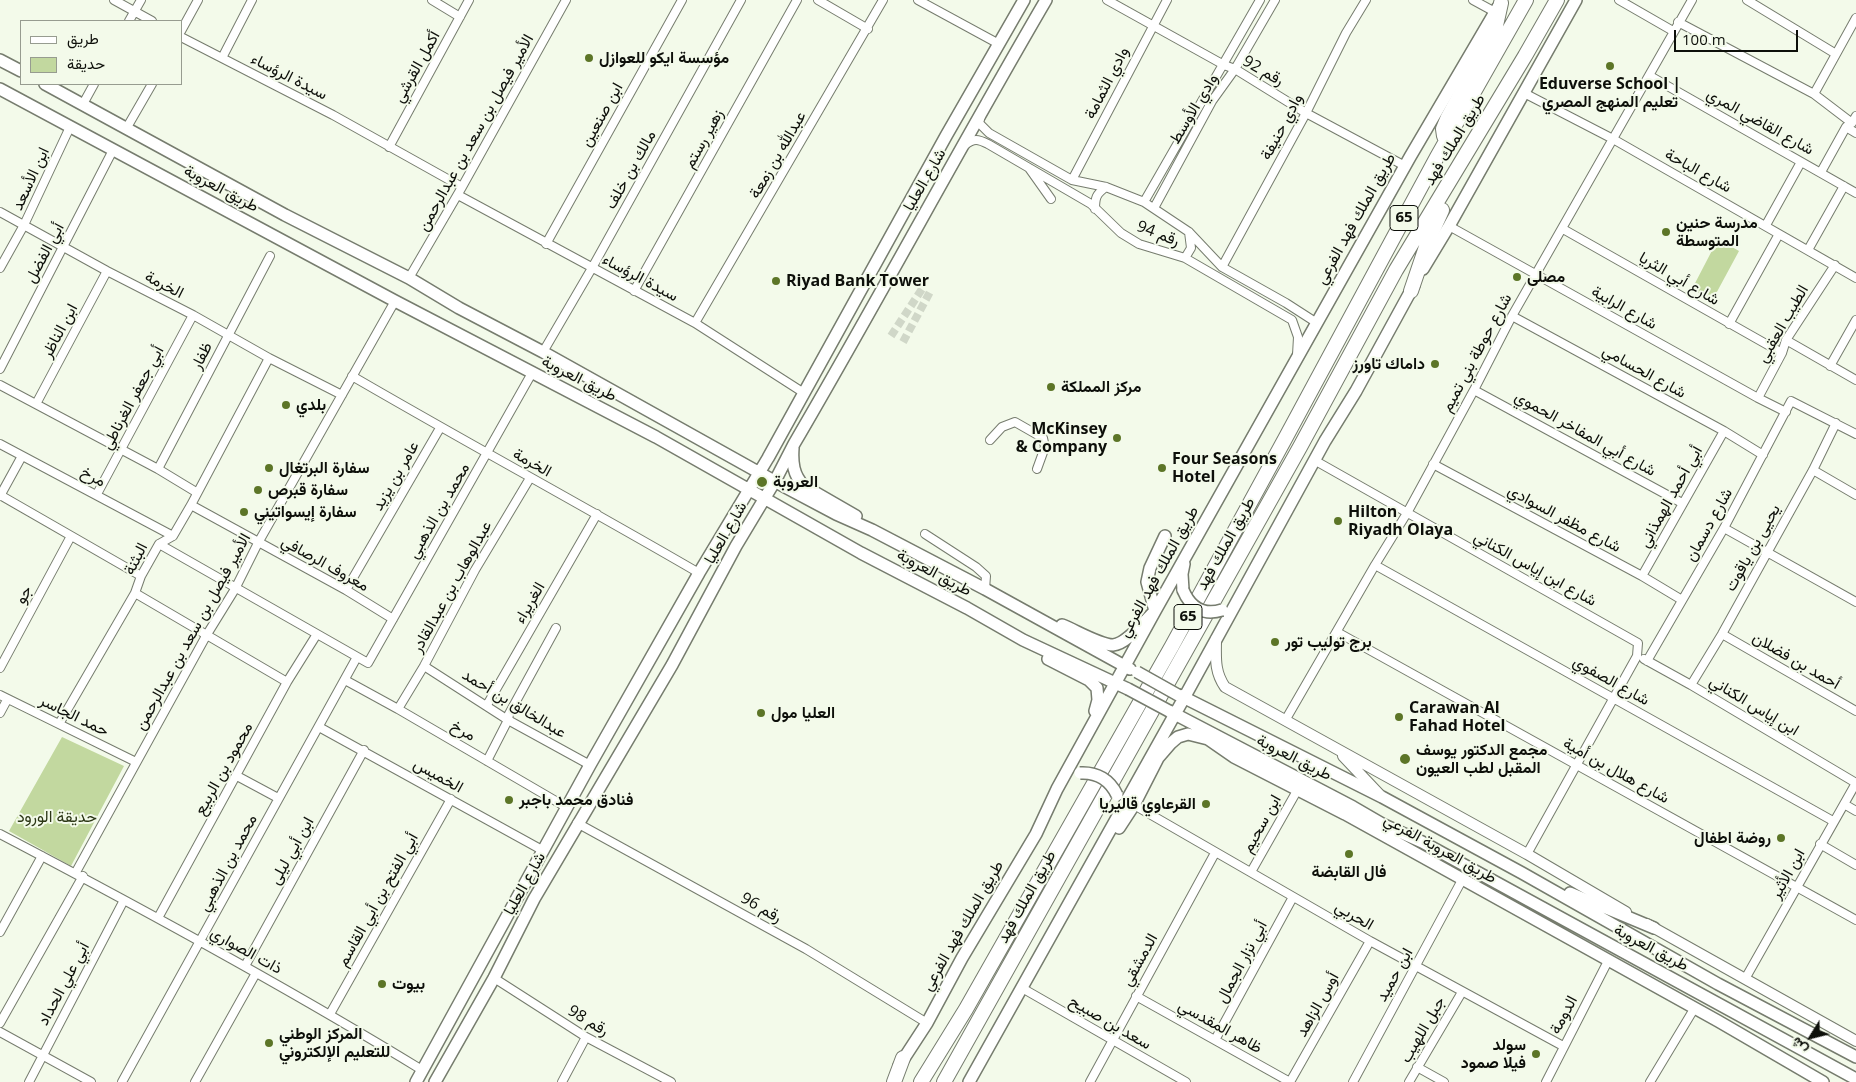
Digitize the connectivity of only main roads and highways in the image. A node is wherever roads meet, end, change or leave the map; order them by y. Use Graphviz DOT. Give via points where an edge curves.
graph roads {
  1 [pos="1024,0"];
  2 [pos="1046,0"];
  3 [pos="1526,0"];
  4 [pos="1556,0"];
  5 [pos="1561,0"];
  6 [pos="1576,0"];
  7 [pos="1499,5"];
  8 [pos="1547,17"];
  9 [pos="0,60"];
  10 [pos="20,70"];
  11 [pos="47,85"];
  12 [pos="0,89"];
  13 [pos="969,97"];
  14 [pos="984,107"];
  15 [pos="1444,144"];
  16 [pos="1452,180"];
  17 [pos="1411,291"];
  18 [pos="794,444"];
  19 [pos="759,472"];
  20 [pos="775,481"];
  21 [pos="749,489"];
  22 [pos="764,499"];
  23 [pos="872,530"];
  24 [pos="1164,536"];
  25 [pos="1186,557"];
  26 [pos="1242,590"];
  27 [pos="1154,611"];
  28 [pos="1036,618"];
  29 [pos="1023,640"];
  30 [pos="1125,666"];
  31 [pos="1115,683"];
  32 [pos="1181,696"];
  33 [pos="1172,712"];
  34 [pos="1189,722"];
  35 [pos="1089,731"];
  36 [pos="1208,739"];
  37 [pos="1224,740"];
  38 [pos="1384,825"];
  39 [pos="1036,834"];
  40 [pos="1419,855"];
  41 [pos="551,869"];
  42 [pos="1088,870"];
  43 [pos="1522,873"];
  44 [pos="519,894"];
  45 [pos="1654,928"];
  46 [pos="1856,1057"];
  47 [pos="903,1058"];
  48 [pos="1856,1079"];
  49 [pos="416,1082"];
  50 [pos="436,1082"];
  51 [pos="889,1082"];
  52 [pos="894,1082"];
  53 [pos="921,1082"];
  54 [pos="944,1082"];
  55 [pos="969,1082"];
  56 [pos="1823,1082"];
  1 -- 13 [label="main road, شارع العليا"];
  2 -- 14 [label="main road, شارع العليا"];
  3 -- 15 [label="highway, طريق الملك فهد / 65"];
  4 -- 8 [label="highway, طريق الملك فهد / 65"];
  5 -- 8 [label="highway"];
  6 -- 17 [label="main road"];
  7 -- 15 [label="highway" via="1495,30 1443,129"];
  7 -- 25 [label="main road, طريق الملك فهد الفرعي"];
  8 -- 16 [label="highway, طريق الملك فهد / 65"];
  9 -- 10 [label="main road"];
  11 -- 19 [label="main road, طريق العروبة" via="285,215 409,278"];
  12 -- 21 [label="main road, طريق العروبة"];
  13 -- 14 [label="main road" via="971,115"];
  13 -- 19 [label="main road, شارع العليا"];
  14 -- 18 [label="main road, شارع العليا"];
  15 -- 53 [label="highway, طريق الملك فهد / 65" via="1172,646 966,1009"];
  16 -- 17 [label="highway"];
  16 -- 54 [label="highway, طريق الملك فهد / 65" via="1396,270"];
  17 -- 26 [label="main road"];
  18 -- 20 [label="main road, شارع العليا"];
  18 -- 23 [label="main road" via="792,460 799,482 854,514"];
  19 -- 20 [label="main road, طريق العروبة"];
  19 -- 21 [label="main road, شارع العليا"];
  20 -- 22 [label="main road, شارع العليا"];
  20 -- 23 [label="main road, طريق العروبة"];
  21 -- 22 [label="main road, طريق العروبة"];
  21 -- 44 [label="main road, شارع العليا"];
  22 -- 29 [label="main road, طريق العروبة"];
  22 -- 41 [label="main road, شارع العليا" via="672,666"];
  23 -- 28 [label="main road, طريق العروبة"];
  24 -- 27 [label="main road" via="1147,582"];
  25 -- 26 [label="main road, bridge" via="1183,590 1198,610 1213,613 1222,610"];
  25 -- 27 [label="main road, طريق الملك فهد الفرعي"];
  26 -- 32 [label="main road"];
  27 -- 28 [label="main road" via="1127,638 1111,645 1062,624"];
  27 -- 30 [label="main road, طريق الملك فهد الفرعي"];
  28 -- 30 [label="main road, طريق العروبة"];
  29 -- 31 [label="main road, طريق العروبة"];
  29 -- 35 [label="main road" via="1039,654 1089,680 1097,688 1098,700"];
  30 -- 31 [label="main road, طريق الملك فهد الفرعي"];
  30 -- 32 [label="main road, طريق العروبة, bridge"];
  31 -- 33 [label="main road, طريق العروبة, bridge"];
  31 -- 35 [label="main road, طريق الملك فهد الفرعي"];
  32 -- 33 [label="main road"];
  32 -- 43 [label="main road, طريق العروبة" via="1382,797"];
  33 -- 34 [label="main road, طريق العروبة"];
  33 -- 42 [label="main road"];
  34 -- 36 [label="main road"];
  34 -- 37 [label="main road, طريق العروبة"];
  35 -- 39 [label="main road, طريق الملك فهد الفرعي"];
  36 -- 37 [label="main road"];
  36 -- 40 [label="main road, طريق العروبة الفرعي" via="1234,757"];
  36 -- 42 [label="main road, طريق العروبة الفرعي" via="1188,734 1171,742 1158,758 1134,805"];
  37 -- 38 [label="main road, طريق العروبة"];
  38 -- 40 [label="main road"];
  38 -- 48 [label="main road, طريق العروبة" via="1422,842"];
  39 -- 42 [label="main road, bridge" via="1074,775 1087,772 1100,776 1114,788 1118,812"];
  39 -- 47 [label="main road, طريق الملك فهد الفرعي" via="927,1023"];
  40 -- 56 [label="main road, طريق العروبة الفرعي"];
  41 -- 44 [label="main road" via="554,858 550,851 540,855"];
  41 -- 50 [label="main road, شارع العليا"];
  42 -- 55 [label="main road"];
  43 -- 45 [label="main road"];
  43 -- 46 [label="main road, طريق العروبة" via="1718,984"];
  44 -- 49 [label="main road, شارع العليا"];
  47 -- 51 [label="main road, طريق الملك فهد الفرعي"];
  47 -- 52 [label="highway"];
}
